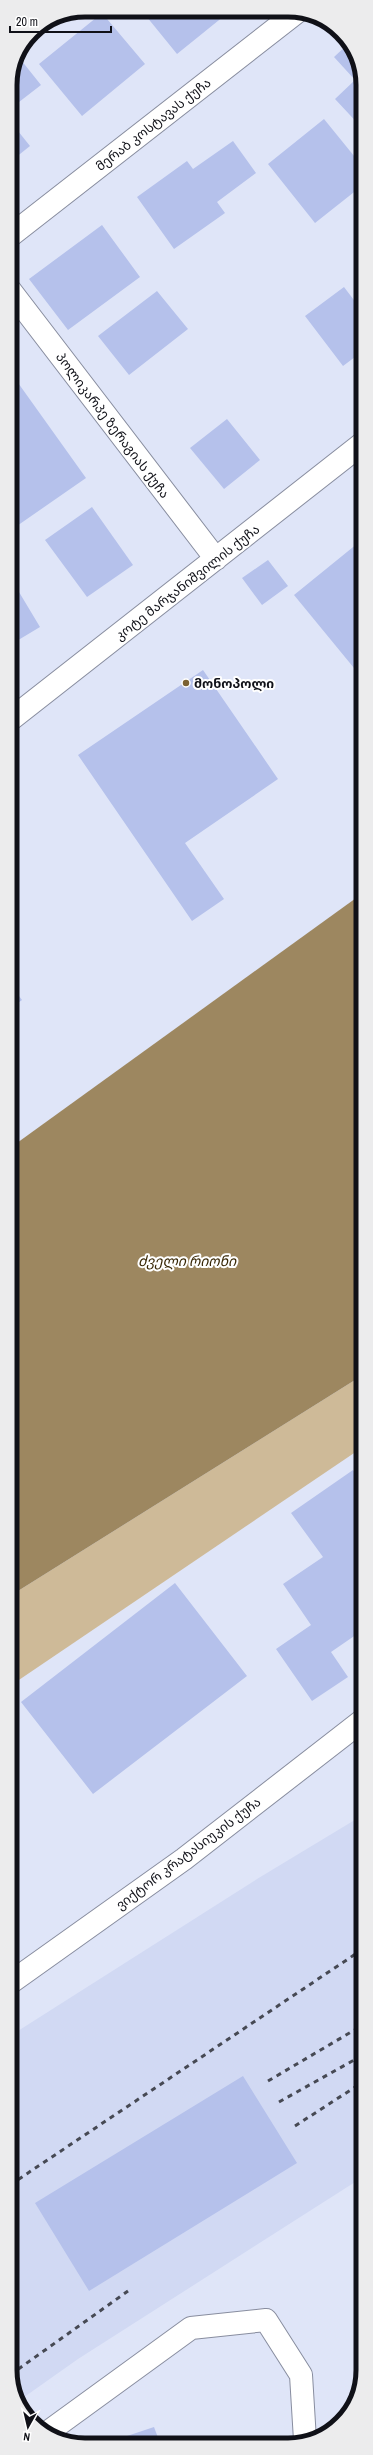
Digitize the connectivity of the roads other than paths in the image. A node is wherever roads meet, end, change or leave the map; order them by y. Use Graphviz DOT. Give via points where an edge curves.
graph roads {
  1 [pos="289,17"];
  2 [pos="17,231"];
  3 [pos="17,299"];
  4 [pos="356,449"];
  5 [pos="216,559"];
  6 [pos="17,715"];
  7 [pos="356,1725"];
  8 [pos="17,1978"];
  9 [pos="52,2429"];
  10 [pos="305,2436"];
  1 -- 2 [label="street, მერაბ კოსტავას ქუჩა"];
  3 -- 5 [label="street, პოლიკარპე ზერაგიას ქუჩა"];
  4 -- 5 [label="street, კოტე მარჯანიშვილის ქუჩა"];
  5 -- 6 [label="street, კოტე მარჯანიშვილის ქუჩა"];
  7 -- 8 [label="street, ვიქტორ კრატასიუკის ქუჩა" via="184,1859"];
  9 -- 10 [label="street" via="191,2328 266,2320 301,2375"];
}
